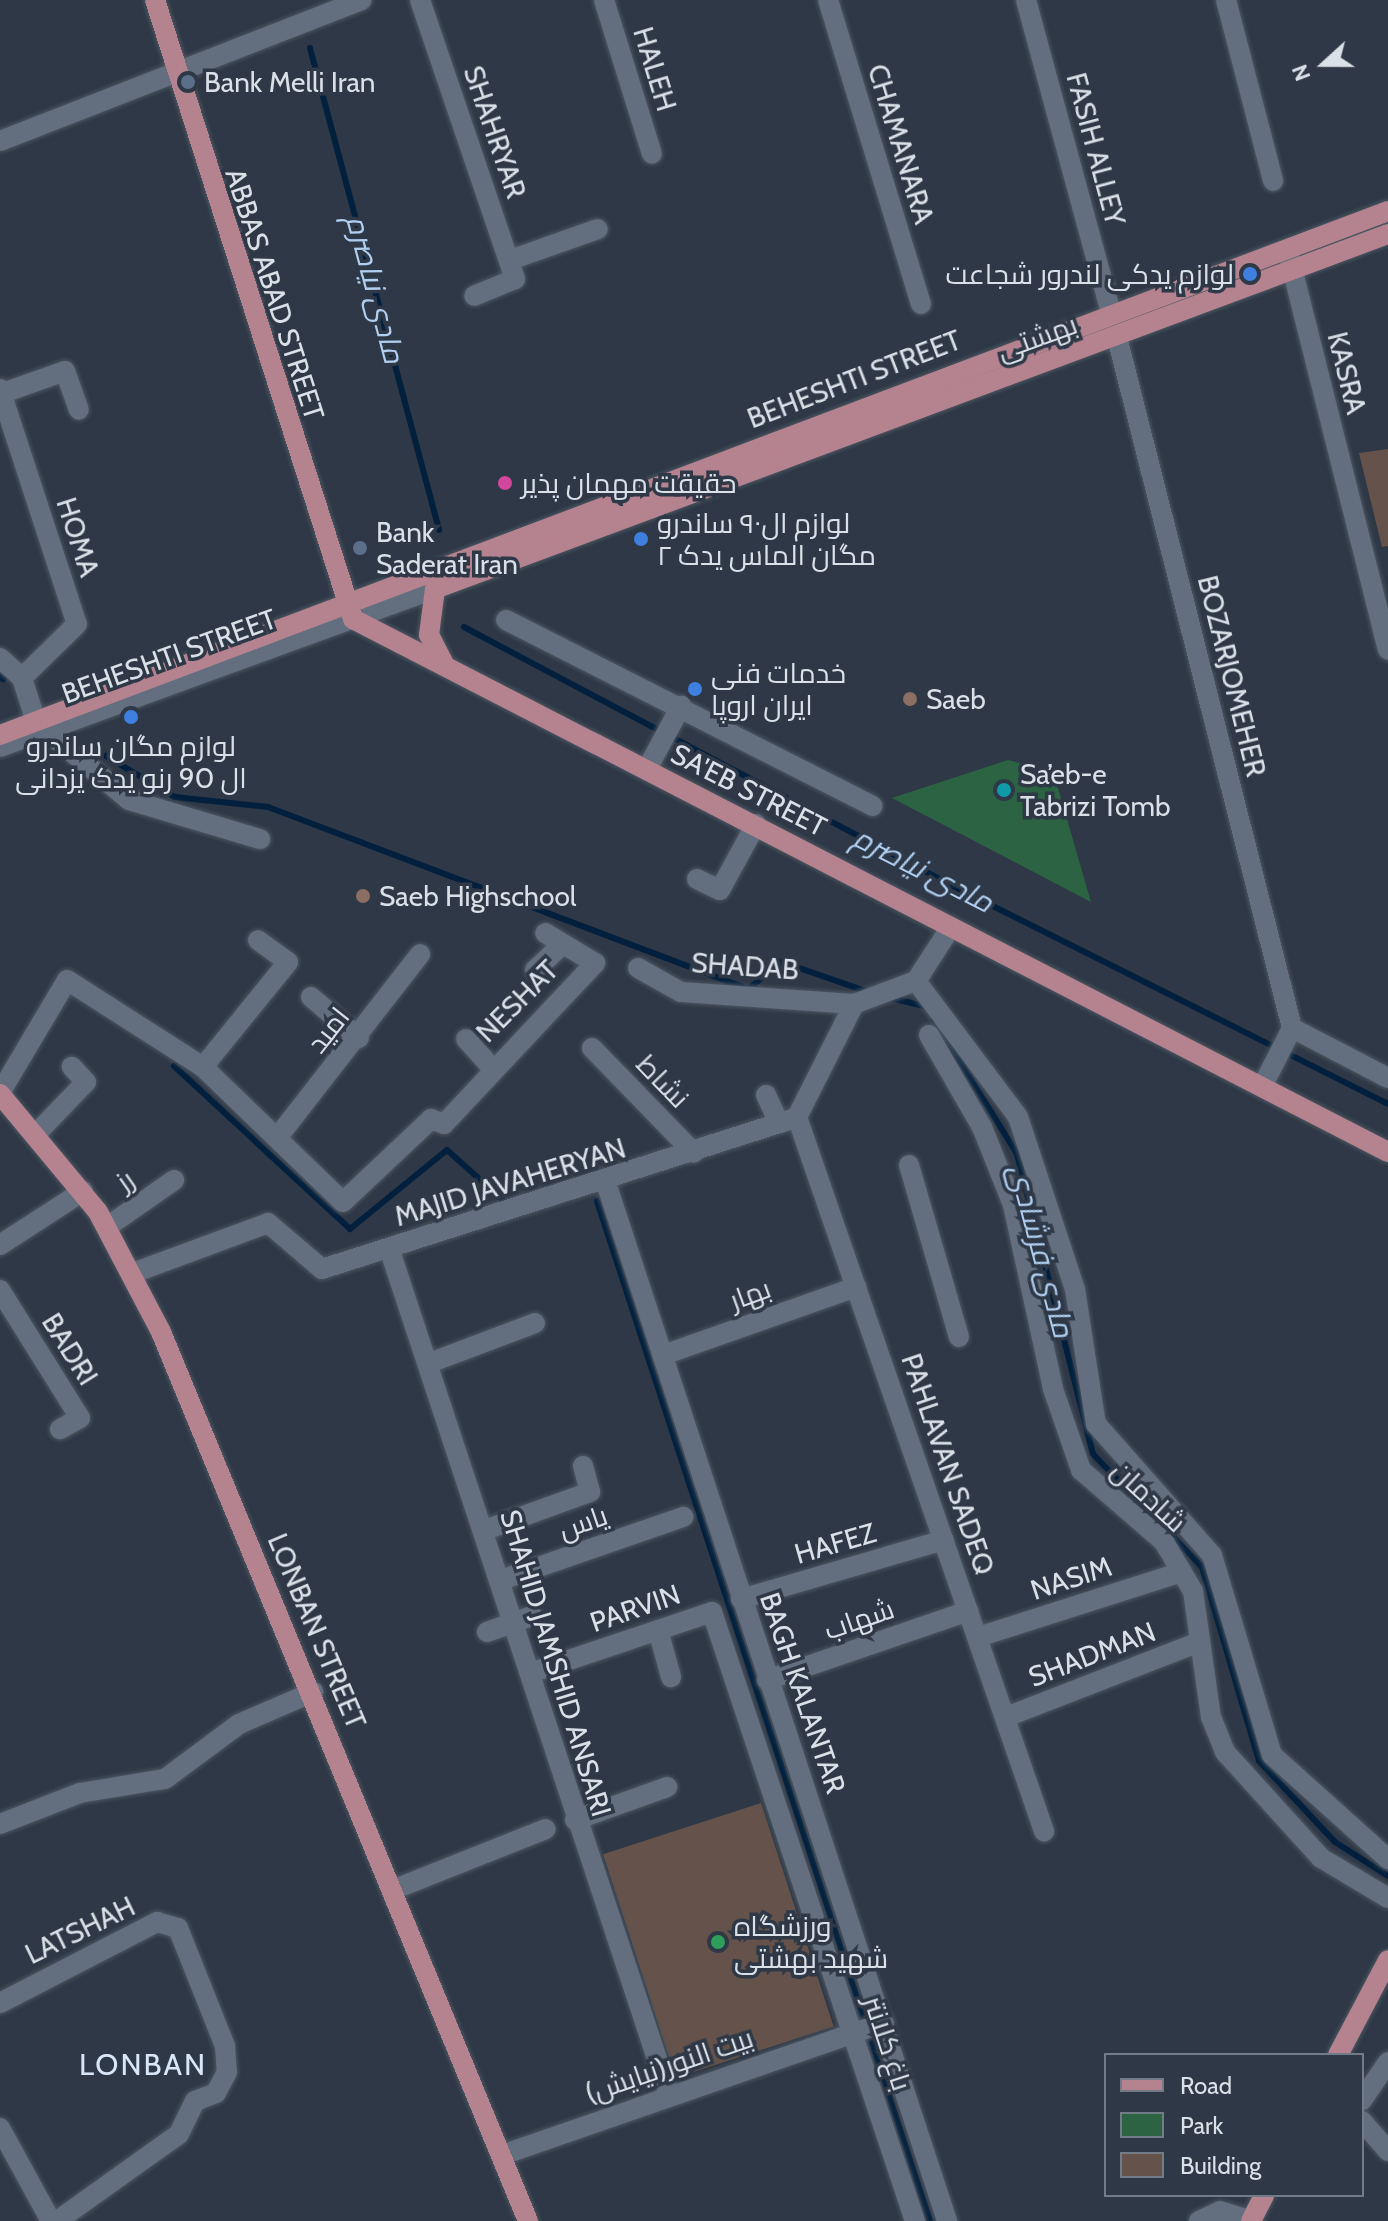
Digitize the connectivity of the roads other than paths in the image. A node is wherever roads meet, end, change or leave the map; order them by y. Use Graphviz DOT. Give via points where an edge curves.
graph roads {
  1 [pos="155,0"];
  2 [pos="362,0"];
  3 [pos="420,0"];
  4 [pos="604,0"];
  5 [pos="828,0"];
  6 [pos="1026,0"];
  7 [pos="1226,0"];
  8 [pos="177,72"];
  9 [pos="0,141"];
  10 [pos="652,154"];
  11 [pos="1273,181"];
  12 [pos="1388,211"];
  13 [pos="598,229"];
  14 [pos="1388,234"];
  15 [pos="1287,248"];
  16 [pos="510,260"];
  17 [pos="1293,271"];
  18 [pos="474,296"];
  19 [pos="921,304"];
  20 [pos="1111,312"];
  21 [pos="1117,337"];
  22 [pos="1023,344"];
  23 [pos="1032,369"];
  24 [pos="1,392"];
  25 [pos="79,410"];
  26 [pos="435,589"];
  27 [pos="345,616"];
  28 [pos="506,620"];
  29 [pos="1388,650"];
  30 [pos="0,658"];
  31 [pos="445,666"];
  32 [pos="22,678"];
  33 [pos="679,710"];
  34 [pos="41,726"];
  35 [pos="0,735"];
  36 [pos="0,747"];
  37 [pos="647,769"];
  38 [pos="873,806"];
  39 [pos="756,824"];
  40 [pos="260,839"];
  41 [pos="697,879"];
  42 [pos="951,927"];
  43 [pos="545,933"];
  44 [pos="258,940"];
  45 [pos="563,944"];
  46 [pos="420,954"];
  47 [pos="638,968"];
  48 [pos="535,970"];
  49 [pos="916,981"];
  50 [pos="311,997"];
  51 [pos="854,1004"];
  52 [pos="1292,1028"];
  53 [pos="929,1035"];
  54 [pos="359,1038"];
  55 [pos="466,1039"];
  56 [pos="592,1048"];
  57 [pos="72,1067"];
  58 [pos="203,1067"];
  59 [pos="491,1067"];
  60 [pos="1388,1078"];
  61 [pos="1262,1087"];
  62 [pos="0,1093"];
  63 [pos="766,1095"];
  64 [pos="788,1120"];
  65 [pos="36,1134"];
  66 [pos="277,1138"];
  67 [pos="1388,1152"];
  68 [pos="694,1153"];
  69 [pos="909,1165"];
  70 [pos="174,1180"];
  71 [pos="606,1183"];
  72 [pos="83,1191"];
  73 [pos="107,1227"];
  74 [pos="2,1241"];
  75 [pos="389,1248"];
  76 [pos="133,1273"];
  77 [pos="856,1287"];
  78 [pos="0,1290"];
  79 [pos="535,1323"];
  80 [pos="959,1337"];
  81 [pos="663,1355"];
  82 [pos="432,1362"];
  83 [pos="60,1429"];
  84 [pos="583,1466"];
  85 [pos="683,1517"];
  86 [pos="485,1530"];
  87 [pos="944,1540"];
  88 [pos="1182,1572"];
  89 [pos="501,1580"];
  90 [pos="741,1599"];
  91 [pos="969,1611"];
  92 [pos="712,1612"];
  93 [pos="523,1620"];
  94 [pos="658,1630"];
  95 [pos="487,1632"];
  96 [pos="978,1637"];
  97 [pos="1199,1642"];
  98 [pos="530,1673"];
  99 [pos="671,1677"];
  100 [pos="767,1680"];
  101 [pos="313,1692"];
  102 [pos="1006,1717"];
  103 [pos="667,1787"];
  104 [pos="575,1820"];
  105 [pos="0,1824"];
  106 [pos="546,1829"];
  107 [pos="1044,1831"];
  108 [pos="1388,1859"];
  109 [pos="395,1889"];
  110 [pos="1388,1898"];
  111 [pos="856,1937"];
  112 [pos="827,1946"];
  113 [pos="1388,1960"];
  114 [pos="0,2003"];
  115 [pos="884,2023"];
  116 [pos="855,2031"];
  117 [pos="1339,2053"];
  118 [pos="1388,2062"];
  119 [pos="669,2095"];
  120 [pos="1364,2097"];
  121 [pos="1364,2123"];
  122 [pos="0,2128"];
  123 [pos="1388,2151"];
  124 [pos="502,2155"];
  125 [pos="936,2182"];
  126 [pos="907,2193"];
  127 [pos="1263,2197"];
  128 [pos="54,2221"];
  129 [pos="528,2221"];
  130 [pos="915,2221"];
  131 [pos="947,2221"];
  132 [pos="1199,2221"];
  133 [pos="1251,2221"];
  1 -- 8 [label="main road, ABBAS ABAD STREET"];
  2 -- 8 [label="street"];
  3 -- 16 [label="street, SHAHRYAR"];
  4 -- 10 [label="street, HALEH"];
  5 -- 19 [label="street, CHAMANARA"];
  6 -- 20 [label="street, FASIH ALLEY"];
  7 -- 11 [label="street"];
  8 -- 9 [label="street"];
  8 -- 27 [label="main road, ABBAS ABAD STREET"];
  12 -- 15 [label="main road, BEHESHTI STREET"];
  13 -- 16 [label="street"];
  14 -- 17 [label="main road, بهشتی"];
  15 -- 17 [label="street, KASRA"];
  15 -- 20 [label="main road, BEHESHTI STREET"];
  16 -- 18 [label="street, SHAHRYAR" via="514,282"];
  17 -- 21 [label="main road, بهشتی"];
  17 -- 29 [label="street, KASRA"];
  20 -- 22 [label="main road, BEHESHTI STREET"];
  21 -- 23 [label="main road, بهشتی"];
  21 -- 52 [label="street, BOZARJOMEHER"];
  22 -- 23 [label="main road"];
  22 -- 27 [label="main road, BEHESHTI STREET"];
  23 -- 26 [label="main road, بهشتی"];
  24 -- 25 [label="street" via="65,371"];
  24 -- 32 [label="street, HOMA" via="77,624"];
  26 -- 27 [label="street"];
  26 -- 31 [label="main road" via="429,635"];
  27 -- 31 [label="main road, SA'EB STREET"];
  27 -- 34 [label="main road, BEHESHTI STREET"];
  28 -- 33 [label="street"];
  30 -- 32 [label="street"];
  31 -- 37 [label="main road, SA'EB STREET"];
  32 -- 34 [label="street"];
  33 -- 37 [label="street"];
  33 -- 38 [label="street"];
  34 -- 35 [label="main road, BEHESHTI STREET"];
  34 -- 36 [label="street, BEHESHTI STREET"];
  34 -- 40 [label="street" via="129,800"];
  37 -- 39 [label="main road, SA'EB STREET"];
  39 -- 41 [label="street" via="720,890"];
  39 -- 42 [label="main road, SA'EB STREET"];
  42 -- 49 [label="street"];
  42 -- 61 [label="main road, SA'EB STREET"];
  43 -- 45 [label="street, NESHAT"];
  44 -- 58 [label="street" via="288,962"];
  45 -- 48 [label="street"];
  45 -- 59 [label="street, NESHAT" via="595,963"];
  46 -- 54 [label="street, امید"];
  47 -- 51 [label="street, SHADAB" via="681,992"];
  49 -- 51 [label="street"];
  49 -- 108 [label="street" via="1018,1117 1075,1289 1096,1424 1212,1555 1272,1755"];
  50 -- 54 [label="street"];
  51 -- 64 [label="street"];
  52 -- 60 [label="street"];
  52 -- 61 [label="street"];
  53 -- 88 [label="street, شادمان" via="982,1127 1013,1205 1053,1389 1081,1470 1164,1542"];
  54 -- 66 [label="street, امید"];
  55 -- 59 [label="street"];
  56 -- 68 [label="street, نشاط"];
  57 -- 65 [label="street" via="86,1082"];
  58 -- 62 [label="street" via="67,980"];
  58 -- 66 [label="street"];
  59 -- 66 [label="street, NESHAT" via="444,1124 431,1119 343,1202"];
  61 -- 67 [label="main road, SA'EB STREET"];
  62 -- 65 [label="main road, LONBAN STREET"];
  63 -- 64 [label="street, PAHLAVAN SADEQ"];
  64 -- 68 [label="street, MAJID JAVAHERYAN"];
  64 -- 77 [label="street, PAHLAVAN SADEQ"];
  65 -- 72 [label="main road, LONBAN STREET"];
  68 -- 71 [label="street, MAJID JAVAHERYAN"];
  69 -- 80 [label="street"];
  70 -- 73 [label="street, رز"];
  71 -- 75 [label="street, MAJID JAVAHERYAN"];
  71 -- 81 [label="street, BAGH KALANTAR"];
  72 -- 73 [label="main road, LONBAN STREET"];
  72 -- 74 [label="street"];
  73 -- 76 [label="main road, LONBAN STREET"];
  75 -- 76 [label="street, MAJID JAVAHERYAN" via="322,1269 268,1223"];
  75 -- 82 [label="street, SHAHID JAMSHID ANSARI"];
  76 -- 101 [label="main road, LONBAN STREET"];
  77 -- 81 [label="street, بهار"];
  77 -- 87 [label="street, PAHLAVAN SADEQ"];
  78 -- 83 [label="street, BADRI" via="80,1418"];
  79 -- 82 [label="street"];
  81 -- 90 [label="street, BAGH KALANTAR"];
  82 -- 86 [label="street, SHAHID JAMSHID ANSARI"];
  84 -- 86 [label="street" via="590,1492"];
  85 -- 89 [label="street, یاس"];
  86 -- 89 [label="street, SHAHID JAMSHID ANSARI"];
  87 -- 90 [label="street, HAFEZ"];
  87 -- 91 [label="street, PAHLAVAN SADEQ"];
  88 -- 96 [label="street, NASIM"];
  88 -- 97 [label="street, شادمان" via="1193,1591"];
  89 -- 93 [label="street, SHAHID JAMSHID ANSARI"];
  90 -- 100 [label="street, BAGH KALANTAR"];
  91 -- 96 [label="street, PAHLAVAN SADEQ"];
  91 -- 100 [label="street, شهاب"];
  92 -- 94 [label="street, PARVIN"];
  92 -- 112 [label="street, باغ کلانتر"];
  93 -- 95 [label="street"];
  93 -- 98 [label="street, SHAHID JAMSHID ANSARI"];
  94 -- 98 [label="street, PARVIN"];
  94 -- 99 [label="street"];
  96 -- 102 [label="street, PAHLAVAN SADEQ"];
  97 -- 102 [label="street, SHADMAN"];
  97 -- 110 [label="street, شادمان" via="1225,1752 1321,1858"];
  98 -- 104 [label="street, SHAHID JAMSHID ANSARI"];
  100 -- 111 [label="street, BAGH KALANTAR"];
  101 -- 105 [label="street" via="239,1724 165,1779 80,1793"];
  101 -- 109 [label="main road, LONBAN STREET"];
  102 -- 107 [label="street, PAHLAVAN SADEQ"];
  103 -- 104 [label="street"];
  104 -- 119 [label="street, SHAHID JAMSHID ANSARI"];
  106 -- 109 [label="street"];
  109 -- 124 [label="main road, LONBAN STREET"];
  111 -- 112 [label="street"];
  111 -- 115 [label="street, BAGH KALANTAR"];
  112 -- 116 [label="street, باغ کلانتر"];
  113 -- 117 [label="main road"];
  114 -- 128 [label="street, LATSHAH" via="157,1922 178,1928 225,2046 227,2072 154,2158 106,2181"];
  115 -- 116 [label="street, بیت النور(نیایش)"];
  115 -- 125 [label="street, BAGH KALANTAR"];
  116 -- 119 [label="street, بیت النور(نیایش)"];
  116 -- 126 [label="street, باغ کلانتر"];
  118 -- 120 [label="street"];
  119 -- 124 [label="street, بیت النور(نیایش)"];
  121 -- 123 [label="street"];
  122 -- 128 [label="street"];
  124 -- 129 [label="main road, LONBAN STREET"];
  125 -- 126 [label="street"];
  125 -- 131 [label="street, BAGH KALANTAR"];
  126 -- 130 [label="street, باغ کلانتر"];
  127 -- 133 [label="main road"];
  132 -- 133 [label="street" via="1220,2211"];
}
